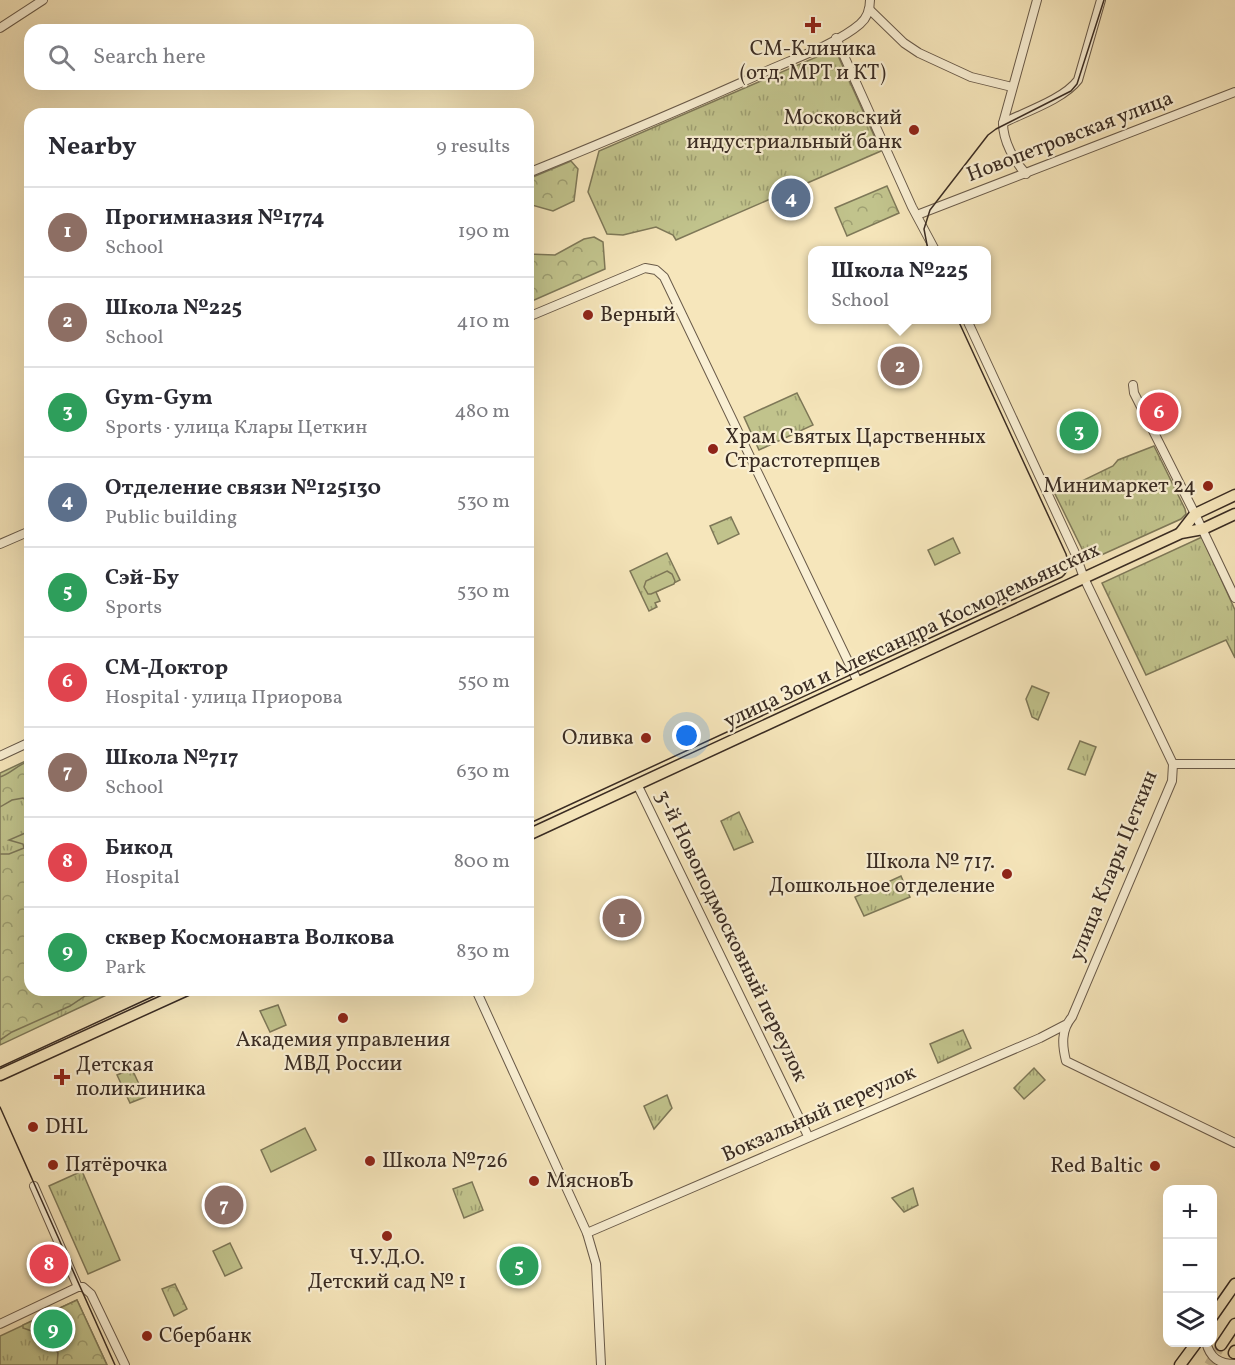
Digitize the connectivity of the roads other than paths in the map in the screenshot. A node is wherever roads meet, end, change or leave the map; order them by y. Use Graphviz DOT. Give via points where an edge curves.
graph roads {
  1 [pos="43,0"];
  2 [pos="1037,0"];
  3 [pos="1101,0"];
  4 [pos="870,5"];
  5 [pos="0,28"];
  6 [pos="836,38"];
  7 [pos="1012,87"];
  8 [pos="1235,92"];
  9 [pos="1003,123"];
  10 [pos="534,170"];
  11 [pos="1026,174"];
  12 [pos="917,215"];
  13 [pos="933,246"];
  14 [pos="534,314"];
  15 [pos="969,324"];
  16 [pos="1133,385"];
  17 [pos="1235,495"];
  18 [pos="1196,514"];
  19 [pos="1235,514"];
  20 [pos="1203,529"];
  21 [pos="1181,533"];
  22 [pos="24,534"];
  23 [pos="0,544"];
  24 [pos="1084,578"];
  25 [pos="1235,598"];
  26 [pos="858,682"];
  27 [pos="24,745"];
  28 [pos="0,756"];
  29 [pos="1173,764"];
  30 [pos="1235,764"];
  31 [pos="637,784"];
  32 [pos="534,832"];
  33 [pos="174,996"];
  34 [pos="479,996"];
  35 [pos="1065,1025"];
  36 [pos="0,1075"];
  37 [pos="808,1136"];
  38 [pos="1235,1143"];
  39 [pos="34,1186"];
  40 [pos="587,1233"];
  41 [pos="1235,1284"];
  42 [pos="78,1287"];
  43 [pos="1217,1310"];
  44 [pos="0,1324"];
  45 [pos="1235,1324"];
  46 [pos="1221,1345"];
  47 [pos="1194,1347"];
  48 [pos="1195,1347"];
  49 [pos="1208,1347"];
  50 [pos="1235,1356"];
  51 [pos="125,1365"];
  52 [pos="601,1365"];
  53 [pos="1180,1365"];
  54 [pos="1190,1365"];
  1 -- 5 [label="street"];
  2 -- 7 [label="street"];
  3 -- 9 [label="street" via="1078,80 1062,94"];
  4 -- 6 [label="street" via="865,20"];
  4 -- 7 [label="street" via="904,43 919,53 970,77"];
  6 -- 10 [label="street" via="750,79"];
  6 -- 12 [label="street"];
  7 -- 9 [label="street"];
  8 -- 11 [label="street, Новопетровская улица"];
  9 -- 11 [label="street" via="1006,141"];
  11 -- 12 [label="street, Новопетровская улица"];
  12 -- 13 [label="street"];
  14 -- 26 [label="street" via="645,268 664,276"];
  15 -- 24 [label="street, улица Клары Цеткин"];
  16 -- 18 [label="street"];
  17 -- 18 [label="main road, улица Зои и Александра Космодемьянских"];
  18 -- 20 [label="street"];
  18 -- 21 [label="main road, улица Зои и Александра Космодемьянских"];
  19 -- 20 [label="main road, улица Зои и Александра Космодемьянских"];
  20 -- 21 [label="main road, улица Зои и Александра Космодемьянских"];
  20 -- 25 [label="street"];
  21 -- 24 [label="main road, улица Зои и Александра Космодемьянских"];
  22 -- 23 [label="street"];
  24 -- 26 [label="main road, улица Зои и Александра Космодемьянских"];
  24 -- 29 [label="street, улица Клары Цеткин"];
  26 -- 31 [label="main road, улица Зои и Александра Космодемьянских"];
  27 -- 28 [label="street"];
  29 -- 30 [label="street"];
  29 -- 35 [label="street, улица Клары Цеткин" via="1172,781 1072,1017"];
  31 -- 32 [label="main road, улица Зои и Александра Космодемьянских"];
  31 -- 37 [label="street, 3-й Новоподмосковный переулок"];
  33 -- 36 [label="main road"];
  34 -- 40 [label="street"];
  35 -- 37 [label="street, Вокзальный переулок"];
  35 -- 38 [label="street, улица Клары Цеткин" via="1066,1061"];
  37 -- 40 [label="street, Вокзальный переулок"];
  39 -- 42 [label="street"];
  40 -- 52 [label="street" via="596,1264"];
  41 -- 43 [label="main road"];
  42 -- 44 [label="street"];
  42 -- 51 [label="street" via="91,1294"];
  45 -- 46 [label="main road"];
  47 -- 53 [label="main road"];
  48 -- 54 [label="street"];
  49 -- 50 [label="street" via="1212,1357 1226,1364"];
}
